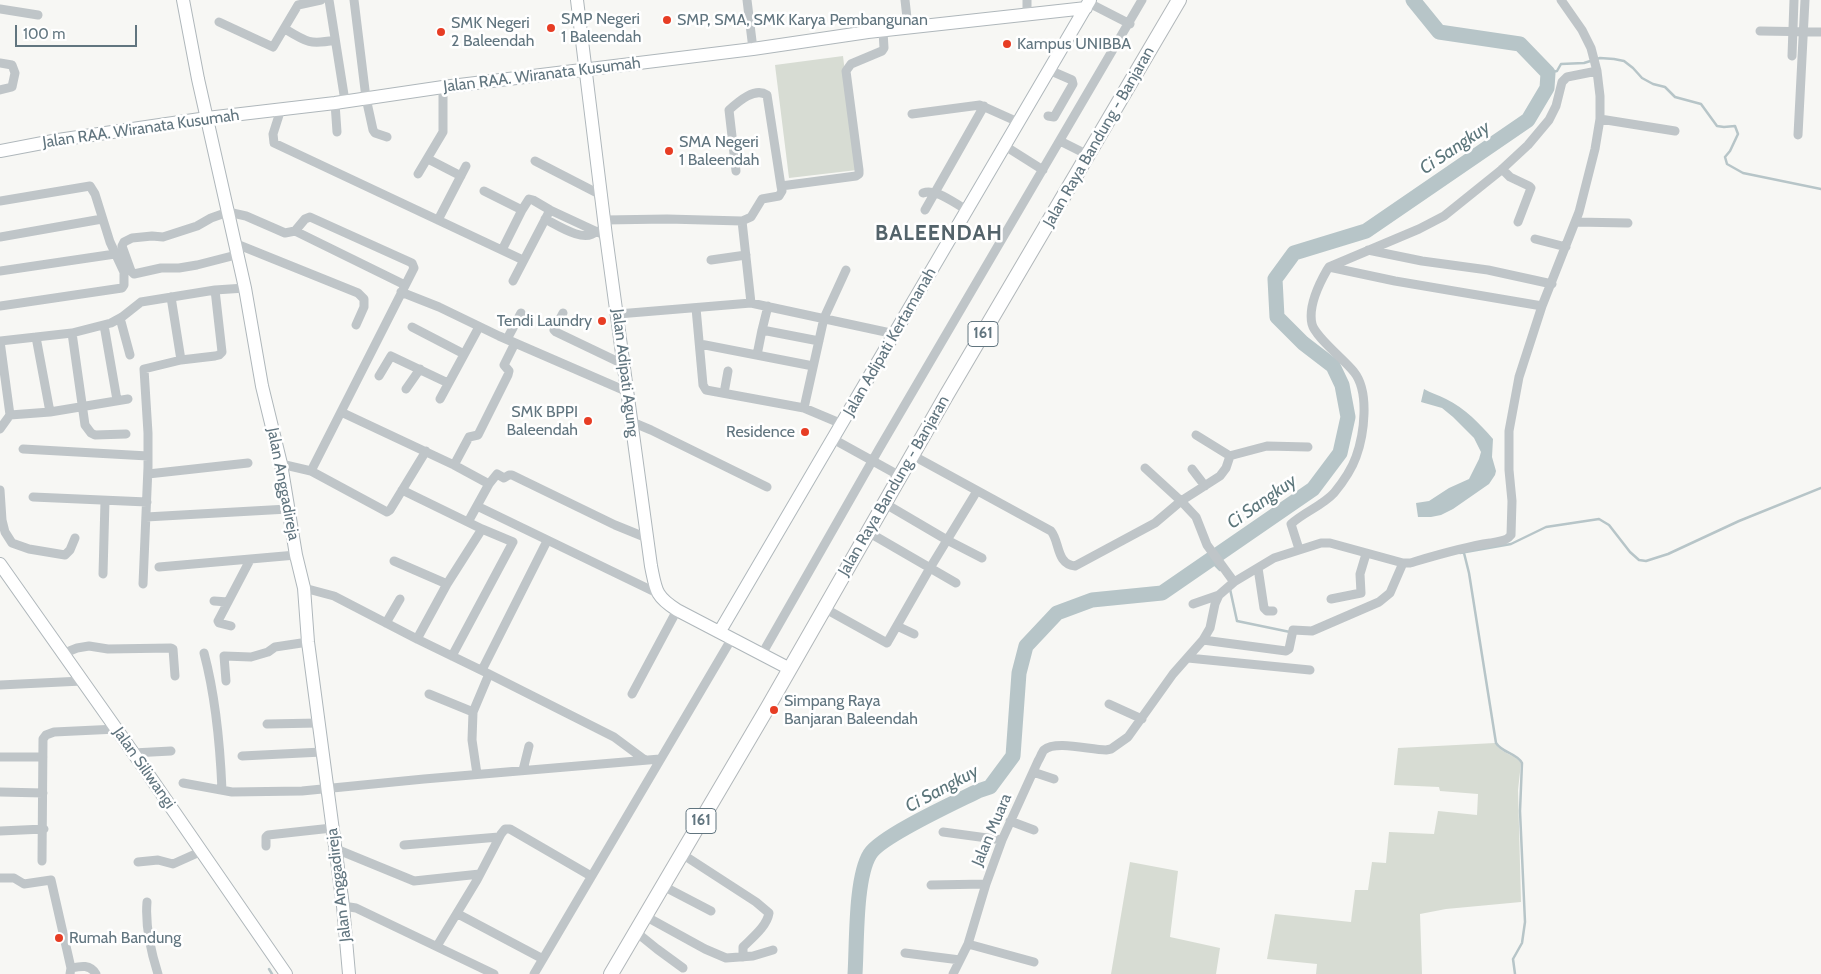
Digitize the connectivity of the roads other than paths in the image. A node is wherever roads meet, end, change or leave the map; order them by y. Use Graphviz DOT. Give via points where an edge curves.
graph roads {
  1 [pos="183,0"];
  2 [pos="321,0"];
  3 [pos="329,0"];
  4 [pos="354,0"];
  5 [pos="577,0"];
  6 [pos="747,0"];
  7 [pos="905,0"];
  8 [pos="1027,0"];
  9 [pos="1142,0"];
  10 [pos="1179,0"];
  11 [pos="1561,0"];
  12 [pos="1794,0"];
  13 [pos="1806,0"];
  14 [pos="1088,4"];
  15 [pos="0,9"];
  16 [pos="1027,14"];
  17 [pos="38,15"];
  18 [pos="219,22"];
  19 [pos="1129,23"];
  20 [pos="908,27"];
  21 [pos="285,29"];
  22 [pos="883,30"];
  23 [pos="1760,31"];
  24 [pos="1793,31"];
  25 [pos="1804,32"];
  26 [pos="1821,32"];
  27 [pos="335,40"];
  28 [pos="754,49"];
  29 [pos="1792,56"];
  30 [pos="0,63"];
  31 [pos="1595,64"];
  32 [pos="586,69"];
  33 [pos="1049,70"];
  34 [pos="443,86"];
  35 [pos="0,90"];
  36 [pos="366,98"];
  37 [pos="340,102"];
  38 [pos="984,106"];
  39 [pos="281,110"];
  40 [pos="912,114"];
  41 [pos="1048,116"];
  42 [pos="207,118"];
  43 [pos="1600,119"];
  44 [pos="1018,122"];
  45 [pos="1675,131"];
  46 [pos="337,132"];
  47 [pos="1798,135"];
  48 [pos="387,137"];
  49 [pos="1060,141"];
  50 [pos="1005,146"];
  51 [pos="0,151"];
  52 [pos="1088,156"];
  53 [pos="428,159"];
  54 [pos="535,161"];
  55 [pos="466,166"];
  56 [pos="1502,169"];
  57 [pos="1042,170"];
  58 [pos="736,171"];
  59 [pos="418,174"];
  60 [pos="462,176"];
  61 [pos="781,186"];
  62 [pos="484,191"];
  63 [pos="934,192"];
  64 [pos="923,193"];
  65 [pos="601,195"];
  66 [pos="0,201"];
  67 [pos="522,210"];
  68 [pos="550,210"];
  69 [pos="925,210"];
  70 [pos="967,210"];
  71 [pos="228,212"];
  72 [pos="102,219"];
  73 [pos="545,219"];
  74 [pos="438,220"];
  75 [pos="604,220"];
  76 [pos="742,221"];
  77 [pos="1518,222"];
  78 [pos="1576,222"];
  79 [pos="1628,223"];
  80 [pos="293,231"];
  81 [pos="601,234"];
  82 [pos="0,237"];
  83 [pos="1535,240"];
  84 [pos="1566,247"];
  85 [pos="235,249"];
  86 [pos="502,250"];
  87 [pos="1368,250"];
  88 [pos="115,254"];
  89 [pos="746,255"];
  90 [pos="523,260"];
  91 [pos="711,260"];
  92 [pos="1329,267"];
  93 [pos="846,270"];
  94 [pos="0,271"];
  95 [pos="513,282"];
  96 [pos="1552,284"];
  97 [pos="245,288"];
  98 [pos="403,288"];
  99 [pos="215,290"];
  100 [pos="171,297"];
  101 [pos="751,303"];
  102 [pos="0,306"];
  103 [pos="768,306"];
  104 [pos="1542,306"];
  105 [pos="696,308"];
  106 [pos="521,312"];
  107 [pos="563,313"];
  108 [pos="618,314"];
  109 [pos="120,318"];
  110 [pos="824,318"];
  111 [pos="104,325"];
  112 [pos="356,325"];
  113 [pos="479,327"];
  114 [pos="412,328"];
  115 [pos="762,330"];
  116 [pos="72,333"];
  117 [pos="895,334"];
  118 [pos="36,337"];
  119 [pos="819,340"];
  120 [pos="511,341"];
  121 [pos="700,344"];
  122 [pos="464,354"];
  123 [pos="130,355"];
  124 [pos="757,355"];
  125 [pos="181,360"];
  126 [pos="625,365"];
  127 [pos="813,366"];
  128 [pos="420,369"];
  129 [pos="728,371"];
  130 [pos="379,376"];
  131 [pos="448,383"];
  132 [pos="406,389"];
  133 [pos="4,391"];
  134 [pos="628,392"];
  135 [pos="724,394"];
  136 [pos="128,399"];
  137 [pos="117,400"];
  138 [pos="440,400"];
  139 [pos="83,406"];
  140 [pos="804,408"];
  141 [pos="50,412"];
  142 [pos="341,412"];
  143 [pos="10,416"];
  144 [pos="632,422"];
  145 [pos="842,424"];
  146 [pos="0,429"];
  147 [pos="126,434"];
  148 [pos="1196,435"];
  149 [pos="833,439"];
  150 [pos="1308,447"];
  151 [pos="23,449"];
  152 [pos="426,451"];
  153 [pos="912,455"];
  154 [pos="148,456"];
  155 [pos="1230,456"];
  156 [pos="873,460"];
  157 [pos="248,463"];
  158 [pos="281,464"];
  159 [pos="454,465"];
  160 [pos="1145,468"];
  161 [pos="1192,469"];
  162 [pos="311,471"];
  163 [pos="156,474"];
  164 [pos="900,476"];
  165 [pos="489,484"];
  166 [pos="1205,486"];
  167 [pos="767,487"];
  168 [pos="0,490"];
  169 [pos="402,490"];
  170 [pos="977,491"];
  171 [pos="33,497"];
  172 [pos="105,501"];
  173 [pos="1182,501"];
  174 [pos="147,502"];
  175 [pos="884,503"];
  176 [pos="477,506"];
  177 [pos="288,509"];
  178 [pos="150,516"];
  179 [pos="468,522"];
  180 [pos="482,529"];
  181 [pos="868,532"];
  182 [pos="74,538"];
  183 [pos="647,538"];
  184 [pos="947,540"];
  185 [pos="546,541"];
  186 [pos="1299,549"];
  187 [pos="1366,554"];
  188 [pos="296,555"];
  189 [pos="982,558"];
  190 [pos="250,560"];
  191 [pos="394,561"];
  192 [pos="1403,563"];
  193 [pos="0,564"];
  194 [pos="159,567"];
  195 [pos="930,568"];
  196 [pos="1258,568"];
  197 [pos="103,574"];
  198 [pos="1232,579"];
  199 [pos="956,583"];
  200 [pos="143,584"];
  201 [pos="447,584"];
  202 [pos="309,589"];
  203 [pos="657,593"];
  204 [pos="1219,596"];
  205 [pos="400,599"];
  206 [pos="1331,599"];
  207 [pos="214,601"];
  208 [pos="228,602"];
  209 [pos="1193,604"];
  210 [pos="824,608"];
  211 [pos="678,610"];
  212 [pos="1273,611"];
  213 [pos="386,623"];
  214 [pos="232,626"];
  215 [pos="897,626"];
  216 [pos="720,631"];
  217 [pos="914,634"];
  218 [pos="732,638"];
  219 [pos="417,639"];
  220 [pos="1203,640"];
  221 [pos="308,642"];
  222 [pos="204,653"];
  223 [pos="62,654"];
  224 [pos="762,654"];
  225 [pos="452,656"];
  226 [pos="1188,658"];
  227 [pos="790,669"];
  228 [pos="1310,670"];
  229 [pos="485,672"];
  230 [pos="175,676"];
  231 [pos="82,681"];
  232 [pos="226,681"];
  233 [pos="0,685"];
  234 [pos="429,694"];
  235 [pos="632,694"];
  236 [pos="1109,704"];
  237 [pos="473,712"];
  238 [pos="1142,719"];
  239 [pos="268,724"];
  240 [pos="318,724"];
  241 [pos="117,730"];
  242 [pos="529,746"];
  243 [pos="171,751"];
  244 [pos="322,752"];
  245 [pos="134,753"];
  246 [pos="242,756"];
  247 [pos="43,757"];
  248 [pos="0,758"];
  249 [pos="660,759"];
  250 [pos="645,760"];
  251 [pos="523,770"];
  252 [pos="1033,772"];
  253 [pos="477,774"];
  254 [pos="1054,779"];
  255 [pos="182,783"];
  256 [pos="326,788"];
  257 [pos="222,790"];
  258 [pos="0,792"];
  259 [pos="43,793"];
  260 [pos="1010,821"];
  261 [pos="332,828"];
  262 [pos="44,829"];
  263 [pos="1034,830"];
  264 [pos="0,831"];
  265 [pos="943,832"];
  266 [pos="499,837"];
  267 [pos="1002,840"];
  268 [pos="404,845"];
  269 [pos="266,846"];
  270 [pos="336,850"];
  271 [pos="202,851"];
  272 [pos="682,854"];
  273 [pos="42,861"];
  274 [pos="138,862"];
  275 [pos="480,874"];
  276 [pos="591,876"];
  277 [pos="0,878"];
  278 [pos="931,884"];
  279 [pos="986,884"];
  280 [pos="663,886"];
  281 [pos="147,902"];
  282 [pos="343,906"];
  283 [pos="712,911"];
  284 [pos="458,914"];
  285 [pos="645,916"];
  286 [pos="636,932"];
  287 [pos="968,944"];
  288 [pos="437,946"];
  289 [pos="773,950"];
  290 [pos="905,953"];
  291 [pos="743,957"];
  292 [pos="543,959"];
  293 [pos="960,960"];
  294 [pos="1034,962"];
  295 [pos="683,968"];
  296 [pos="70,971"];
  297 [pos="96,974"];
  298 [pos="158,974"];
  299 [pos="286,974"];
  300 [pos="349,974"];
  301 [pos="494,974"];
  302 [pos="534,974"];
  303 [pos="611,974"];
  304 [pos="953,974"];
  1 -- 42 [label="main road, Jalan Anggadireja"];
  2 -- 21 [label="street" via="298,5"];
  3 -- 27 [label="street"];
  4 -- 36 [label="street"];
  5 -- 32 [label="main road, Jalan Adipati Agung"];
  6 -- 28 [label="street"];
  7 -- 20 [label="street"];
  8 -- 16 [label="street"];
  9 -- 19 [label="street"];
  10 -- 52 [label="main road, Jalan Raya Bandung - Banjaran / 161"];
  11 -- 31 [label="street" via="1587,38"];
  12 -- 24 [label="street"];
  13 -- 25 [label="street"];
  14 -- 16 [label="main road, Jalan RAA. Wiranata Kusumah"];
  14 -- 19 [label="street"];
  14 -- 33 [label="main road, Jalan Adipati Kertamanah"];
  15 -- 17 [label="street"];
  16 -- 20 [label="main road, Jalan RAA. Wiranata Kusumah"];
  18 -- 21 [label="street" via="272,47"];
  19 -- 49 [label="street"];
  20 -- 22 [label="main road, Jalan RAA. Wiranata Kusumah"];
  21 -- 27 [label="street" via="309,42"];
  22 -- 28 [label="main road, Jalan RAA. Wiranata Kusumah"];
  22 -- 61 [label="street" via="882,51 851,64 846,71 859,174"];
  23 -- 24 [label="street"];
  24 -- 25 [label="street"];
  24 -- 29 [label="street"];
  25 -- 26 [label="street"];
  25 -- 47 [label="street"];
  27 -- 37 [label="street"];
  28 -- 32 [label="main road, Jalan RAA. Wiranata Kusumah"];
  30 -- 35 [label="street" via="12,65 15,73 12,87"];
  31 -- 43 [label="street"];
  31 -- 56 [label="street" via="1562,82 1549,120"];
  32 -- 34 [label="main road, Jalan RAA. Wiranata Kusumah"];
  32 -- 65 [label="main road, Jalan Adipati Agung"];
  33 -- 41 [label="street" via="1072,80 1074,84 1054,117"];
  33 -- 44 [label="main road, Jalan Adipati Kertamanah"];
  34 -- 36 [label="main road, Jalan RAA. Wiranata Kusumah"];
  34 -- 53 [label="street" via="442,132"];
  36 -- 37 [label="main road, Jalan RAA. Wiranata Kusumah"];
  36 -- 48 [label="street" via="374,132"];
  37 -- 39 [label="main road, Jalan RAA. Wiranata Kusumah"];
  37 -- 46 [label="street"];
  38 -- 40 [label="street"];
  38 -- 44 [label="street"];
  38 -- 63 [label="street"];
  39 -- 42 [label="main road, Jalan RAA. Wiranata Kusumah"];
  39 -- 74 [label="street" via="273,134 274,143"];
  42 -- 51 [label="main road, Jalan RAA. Wiranata Kusumah"];
  42 -- 71 [label="main road, Jalan Anggadireja"];
  43 -- 45 [label="street"];
  43 -- 78 [label="street"];
  44 -- 50 [label="main road, Jalan Adipati Kertamanah"];
  49 -- 52 [label="street"];
  49 -- 57 [label="street"];
  50 -- 57 [label="street"];
  50 -- 70 [label="main road, Jalan Adipati Kertamanah"];
  52 -- 153 [label="main road, Jalan Raya Bandung - Banjaran / 161"];
  53 -- 59 [label="street"];
  53 -- 60 [label="street"];
  54 -- 65 [label="street"];
  55 -- 60 [label="street"];
  56 -- 77 [label="street" via="1531,188"];
  56 -- 87 [label="street" via="1444,216"];
  57 -- 156 [label="street"];
  58 -- 61 [label="street" via="730,110 755,92 765,93"];
  60 -- 74 [label="street"];
  61 -- 76 [label="street" via="779,196 762,199 751,217"];
  62 -- 67 [label="street"];
  63 -- 64 [label="street"];
  63 -- 69 [label="street"];
  63 -- 70 [label="street"];
  65 -- 75 [label="main road, Jalan Adipati Agung"];
  66 -- 72 [label="street" via="88,185 95,194"];
  67 -- 68 [label="street" via="531,199"];
  67 -- 86 [label="street"];
  68 -- 73 [label="street"];
  68 -- 81 [label="street"];
  70 -- 117 [label="main road, Jalan Adipati Kertamanah"];
  71 -- 80 [label="street" via="285,233"];
  71 -- 85 [label="main road, Jalan Anggadireja"];
  71 -- 85 [label="street" via="162,237 132,238 124,242 122,250 134,274 198,265"];
  72 -- 82 [label="street"];
  72 -- 88 [label="street"];
  73 -- 81 [label="street" via="581,237"];
  73 -- 90 [label="street"];
  74 -- 86 [label="street"];
  75 -- 76 [label="street"];
  75 -- 81 [label="main road, Jalan Adipati Agung"];
  76 -- 89 [label="street"];
  78 -- 79 [label="street"];
  78 -- 84 [label="street"];
  80 -- 98 [label="street"];
  80 -- 98 [label="street" via="310,217 412,263 414,268"];
  81 -- 108 [label="main road, Jalan Adipati Agung"];
  83 -- 84 [label="street"];
  84 -- 96 [label="street"];
  85 -- 97 [label="main road, Jalan Anggadireja"];
  85 -- 112 [label="street" via="358,293 364,300 364,307"];
  86 -- 90 [label="street"];
  87 -- 92 [label="street"];
  87 -- 96 [label="street"];
  88 -- 94 [label="street"];
  88 -- 102 [label="street" via="124,272 122,288"];
  89 -- 91 [label="street"];
  89 -- 101 [label="street"];
  90 -- 95 [label="street"];
  92 -- 104 [label="street"];
  92 -- 186 [label="street" via="1315,295 1311,323 1317,334 1360,381 1364,428 1356,457 1340,485 1327,500 1291,524"];
  93 -- 110 [label="street"];
  96 -- 104 [label="street"];
  97 -- 99 [label="street"];
  97 -- 158 [label="main road, Jalan Anggadireja" via="262,386"];
  98 -- 113 [label="street"];
  98 -- 142 [label="street"];
  99 -- 100 [label="street"];
  99 -- 125 [label="street" via="222,352 215,356"];
  100 -- 109 [label="street" via="137,304"];
  100 -- 125 [label="street"];
  101 -- 103 [label="street"];
  101 -- 105 [label="street"];
  103 -- 110 [label="street"];
  103 -- 115 [label="street"];
  104 -- 192 [label="street" via="1523,361 1509,435 1508,470 1512,501 1509,538"];
  105 -- 108 [label="street"];
  105 -- 121 [label="street"];
  106 -- 120 [label="street"];
  107 -- 126 [label="street" via="554,330 556,332"];
  108 -- 126 [label="main road, Jalan Adipati Agung"];
  109 -- 111 [label="street"];
  109 -- 123 [label="street"];
  110 -- 117 [label="street"];
  110 -- 119 [label="street"];
  111 -- 116 [label="street"];
  111 -- 137 [label="street"];
  113 -- 120 [label="street"];
  113 -- 122 [label="street"];
  114 -- 122 [label="street"];
  115 -- 119 [label="street"];
  115 -- 124 [label="street"];
  116 -- 118 [label="street"];
  116 -- 139 [label="street"];
  117 -- 145 [label="main road, Jalan Adipati Kertamanah"];
  118 -- 133 [label="street" via="0,341"];
  118 -- 141 [label="street"];
  119 -- 127 [label="street"];
  120 -- 134 [label="street"];
  120 -- 159 [label="street" via="504,365 508,374 478,435 469,437"];
  121 -- 124 [label="street"];
  121 -- 135 [label="street" via="704,387"];
  122 -- 131 [label="street"];
  124 -- 127 [label="street"];
  125 -- 154 [label="street" via="148,367 143,378"];
  126 -- 134 [label="main road, Jalan Adipati Agung"];
  127 -- 140 [label="street"];
  128 -- 130 [label="street" via="390,356"];
  128 -- 131 [label="street"];
  128 -- 132 [label="street"];
  129 -- 135 [label="street"];
  131 -- 138 [label="street"];
  133 -- 143 [label="street"];
  134 -- 144 [label="main road, Jalan Adipati Agung"];
  135 -- 140 [label="street"];
  136 -- 137 [label="street"];
  137 -- 139 [label="street"];
  139 -- 141 [label="street"];
  139 -- 147 [label="street" via="85,424 91,433"];
  140 -- 145 [label="street"];
  141 -- 143 [label="street"];
  142 -- 152 [label="street"];
  142 -- 162 [label="street"];
  143 -- 146 [label="street"];
  144 -- 167 [label="street"];
  144 -- 183 [label="main road, Jalan Adipati Agung"];
  145 -- 149 [label="main road, Jalan Adipati Kertamanah"];
  148 -- 155 [label="street"];
  149 -- 156 [label="street"];
  149 -- 216 [label="main road, Jalan Adipati Kertamanah"];
  150 -- 155 [label="street" via="1267,446"];
  151 -- 154 [label="street"];
  152 -- 159 [label="street"];
  152 -- 169 [label="street"];
  153 -- 164 [label="main road, Jalan Raya Bandung - Banjaran / 161"];
  153 -- 170 [label="street"];
  154 -- 163 [label="street"];
  155 -- 166 [label="street" via="1220,476"];
  156 -- 164 [label="street"];
  156 -- 224 [label="street"];
  157 -- 163 [label="street"];
  158 -- 162 [label="street"];
  158 -- 177 [label="main road, Jalan Anggadireja"];
  159 -- 165 [label="street"];
  160 -- 173 [label="street"];
  161 -- 166 [label="street"];
  162 -- 169 [label="street" via="384,511 390,510"];
  163 -- 174 [label="street"];
  164 -- 175 [label="main road, Jalan Raya Bandung - Banjaran / 161"];
  165 -- 176 [label="street"];
  165 -- 183 [label="street" via="497,474 504,478 512,475"];
  166 -- 173 [label="street"];
  168 -- 182 [label="street" via="4,532 12,543 28,549 65,554"];
  169 -- 179 [label="street"];
  170 -- 173 [label="street" via="1051,531 1059,554 1073,566 1155,523"];
  170 -- 184 [label="street"];
  171 -- 172 [label="street"];
  172 -- 174 [label="street"];
  172 -- 197 [label="street"];
  173 -- 198 [label="street" via="1196,517 1207,545"];
  174 -- 178 [label="street"];
  175 -- 181 [label="main road, Jalan Raya Bandung - Banjaran / 161"];
  175 -- 184 [label="street"];
  176 -- 179 [label="street"];
  176 -- 185 [label="street"];
  177 -- 178 [label="street"];
  177 -- 188 [label="main road, Jalan Anggadireja"];
  178 -- 200 [label="street"];
  179 -- 180 [label="street"];
  180 -- 201 [label="street"];
  180 -- 225 [label="street" via="513,542"];
  181 -- 195 [label="street"];
  181 -- 210 [label="main road, Jalan Raya Bandung - Banjaran / 161"];
  183 -- 203 [label="main road, Jalan Adipati Agung"];
  184 -- 189 [label="street"];
  184 -- 195 [label="street"];
  185 -- 203 [label="street"];
  185 -- 229 [label="street"];
  186 -- 187 [label="street" via="1326,542"];
  186 -- 196 [label="street"];
  187 -- 192 [label="street"];
  187 -- 206 [label="street" via="1360,574 1360,593"];
  188 -- 190 [label="street"];
  188 -- 202 [label="main road, Jalan Anggadireja"];
  190 -- 194 [label="street"];
  190 -- 208 [label="street"];
  191 -- 201 [label="street"];
  192 -- 220 [label="street" via="1390,593 1379,602 1312,631 1293,630 1287,651"];
  193 -- 223 [label="main road, Jalan Siliwangi"];
  195 -- 199 [label="street"];
  195 -- 215 [label="street"];
  196 -- 198 [label="street"];
  196 -- 212 [label="street" via="1264,608"];
  198 -- 204 [label="street"];
  201 -- 219 [label="street"];
  202 -- 213 [label="street" via="334,596"];
  202 -- 221 [label="main road, Jalan Anggadireja"];
  203 -- 211 [label="main road"];
  204 -- 209 [label="street"];
  204 -- 220 [label="street"];
  205 -- 213 [label="street"];
  207 -- 208 [label="street"];
  208 -- 214 [label="street" via="218,622"];
  210 -- 215 [label="street" via="886,643"];
  210 -- 227 [label="main road, Jalan Raya Bandung - Banjaran / 161"];
  211 -- 216 [label="main road"];
  211 -- 235 [label="street"];
  213 -- 219 [label="street"];
  215 -- 217 [label="street"];
  216 -- 218 [label="main road"];
  218 -- 224 [label="main road"];
  218 -- 249 [label="street"];
  219 -- 225 [label="street"];
  220 -- 226 [label="street"];
  221 -- 232 [label="street" via="275,647 251,657 224,656"];
  221 -- 240 [label="main road, Jalan Anggadireja"];
  222 -- 257 [label="street" via="214,693"];
  223 -- 230 [label="street" via="89,646 108,649 171,648"];
  223 -- 231 [label="main road, Jalan Siliwangi"];
  224 -- 227 [label="main road"];
  225 -- 229 [label="street"];
  226 -- 228 [label="street"];
  226 -- 238 [label="street" via="1157,694"];
  227 -- 272 [label="main road, Jalan Raya Bandung - Banjaran / 161"];
  229 -- 237 [label="street"];
  229 -- 250 [label="street" via="614,737"];
  231 -- 233 [label="street"];
  231 -- 241 [label="main road, Jalan Siliwangi"];
  234 -- 237 [label="street"];
  236 -- 238 [label="street"];
  237 -- 253 [label="street" via="472,740"];
  238 -- 252 [label="street, Jalan Muara" via="1128,737 1106,750 1073,746 1053,746 1044,750"];
  239 -- 240 [label="street"];
  240 -- 244 [label="main road, Jalan Anggadireja"];
  241 -- 245 [label="main road, Jalan Siliwangi"];
  241 -- 247 [label="street" via="54,732 43,739"];
  242 -- 251 [label="street"];
  243 -- 245 [label="street"];
  244 -- 246 [label="street"];
  244 -- 256 [label="main road, Jalan Anggadireja"];
  245 -- 271 [label="main road, Jalan Siliwangi"];
  247 -- 248 [label="street"];
  247 -- 259 [label="street"];
  249 -- 250 [label="street"];
  249 -- 276 [label="street"];
  250 -- 251 [label="street"];
  251 -- 253 [label="street"];
  252 -- 254 [label="street"];
  252 -- 260 [label="street, Jalan Muara"];
  253 -- 256 [label="street"];
  255 -- 257 [label="street"];
  256 -- 257 [label="street" via="302,791"];
  256 -- 261 [label="main road, Jalan Anggadireja"];
  258 -- 259 [label="street"];
  259 -- 262 [label="street"];
  260 -- 263 [label="street"];
  260 -- 267 [label="street, Jalan Muara"];
  261 -- 269 [label="street" via="268,835"];
  261 -- 270 [label="main road, Jalan Anggadireja"];
  262 -- 264 [label="street"];
  262 -- 273 [label="street"];
  265 -- 267 [label="street"];
  266 -- 268 [label="street"];
  266 -- 275 [label="street"];
  266 -- 276 [label="street" via="503,830 510,829"];
  267 -- 279 [label="street, Jalan Muara"];
  270 -- 275 [label="street" via="414,881"];
  270 -- 282 [label="main road, Jalan Anggadireja"];
  271 -- 274 [label="street" via="173,864 158,860"];
  271 -- 299 [label="main road, Jalan Siliwangi"];
  272 -- 280 [label="main road, Jalan Raya Bandung - Banjaran / 161"];
  272 -- 291 [label="street" via="770,913 755,936 743,947"];
  275 -- 284 [label="street"];
  276 -- 292 [label="street"];
  277 -- 296 [label="street" via="14,878 24,884 51,880"];
  278 -- 279 [label="street"];
  279 -- 287 [label="street, Jalan Muara"];
  280 -- 283 [label="street"];
  280 -- 285 [label="main road, Jalan Raya Bandung - Banjaran / 161"];
  281 -- 298 [label="street"];
  282 -- 288 [label="street" via="356,908"];
  282 -- 300 [label="main road, Jalan Anggadireja"];
  284 -- 288 [label="street"];
  284 -- 292 [label="street"];
  285 -- 286 [label="main road, Jalan Raya Bandung - Banjaran / 161"];
  285 -- 291 [label="street" via="723,957"];
  286 -- 295 [label="street"];
  286 -- 303 [label="main road, Jalan Raya Bandung - Banjaran / 161"];
  287 -- 293 [label="street, Jalan Muara"];
  287 -- 294 [label="street"];
  288 -- 301 [label="street"];
  289 -- 291 [label="street"];
  290 -- 293 [label="street"];
  292 -- 302 [label="street"];
  293 -- 304 [label="street, Jalan Muara"];
  296 -- 297 [label="street" via="82,965"];
}
